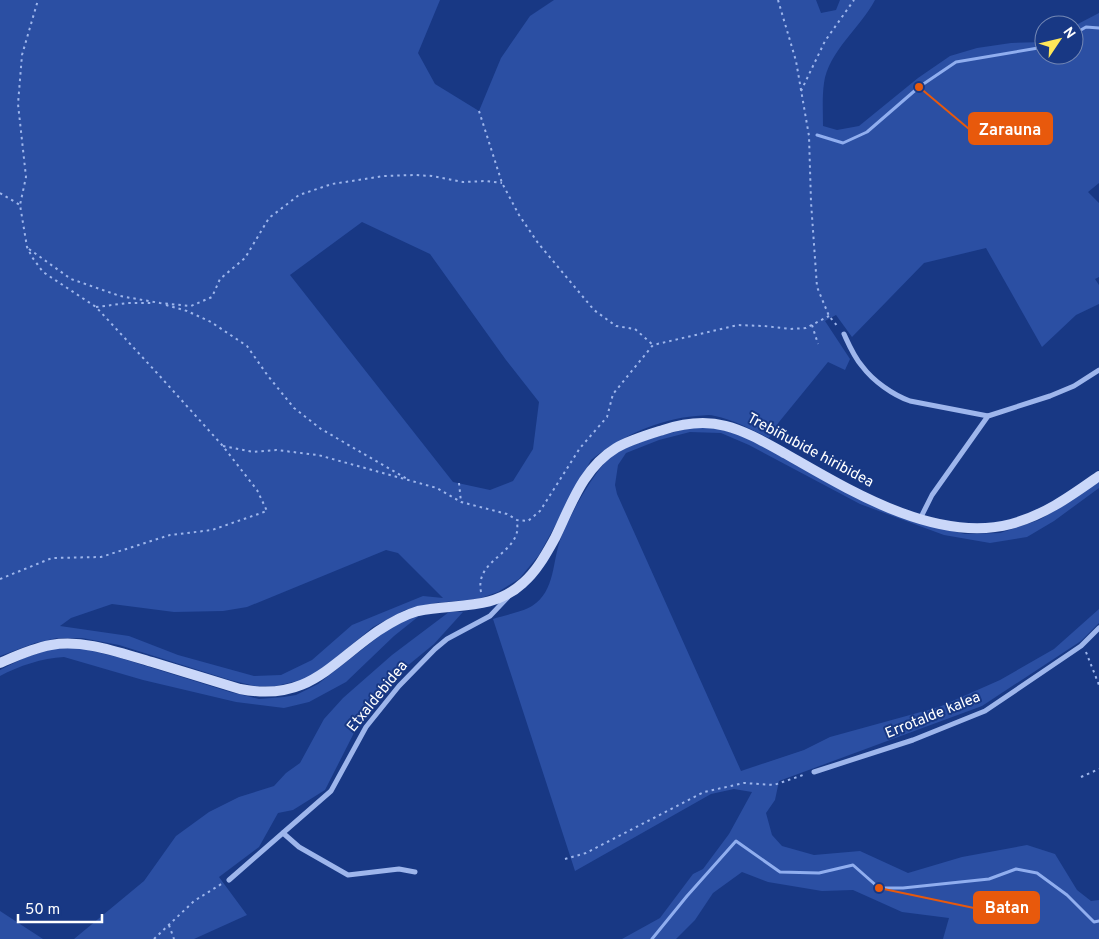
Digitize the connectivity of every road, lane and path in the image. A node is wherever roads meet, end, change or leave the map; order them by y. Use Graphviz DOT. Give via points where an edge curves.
graph roads {
  1 [pos="38,0"];
  2 [pos="778,0"];
  3 [pos="854,0"];
  4 [pos="801,91"];
  5 [pos="479,111"];
  6 [pos="502,183"];
  7 [pos="0,193"];
  8 [pos="20,205"];
  9 [pos="27,248"];
  10 [pos="160,303"];
  11 [pos="96,307"];
  12 [pos="829,316"];
  13 [pos="812,325"];
  14 [pos="844,334"];
  15 [pos="818,344"];
  16 [pos="653,345"];
  17 [pos="1099,370"];
  18 [pos="988,416"];
  19 [pos="222,445"];
  20 [pos="1099,476"];
  21 [pos="411,481"];
  22 [pos="459,483"];
  23 [pos="461,502"];
  24 [pos="920,518"];
  25 [pos="516,520"];
  26 [pos="0,579"];
  27 [pos="512,593"];
  28 [pos="484,603"];
  29 [pos="1099,628"];
  30 [pos="1081,646"];
  31 [pos="0,663"];
  32 [pos="1099,685"];
  33 [pos="1099,769"];
  34 [pos="814,772"];
  35 [pos="1081,777"];
  36 [pos="282,833"];
  37 [pos="565,859"];
  38 [pos="415,872"];
  39 [pos="229,880"];
  40 [pos="169,925"];
  41 [pos="154,939"];
  42 [pos="174,939"];
  1 -- 8 [label="path" via="22,55 19,85 26,177"];
  2 -- 4 [label="path" via="796,61"];
  3 -- 4 [label="path" via="825,41"];
  4 -- 12 [label="path" via="809,136 817,287"];
  5 -- 6 [label="path"];
  6 -- 10 [label="path" via="463,182 432,176 384,176 332,184 299,195 269,218 245,258 220,280 212,297 191,306"];
  6 -- 16 [label="path" via="538,243 594,310 616,326 635,329"];
  7 -- 8 [label="path"];
  8 -- 9 [label="path"];
  9 -- 10 [label="path" via="71,280 120,296"];
  9 -- 11 [label="path" via="44,272"];
  10 -- 11 [label="path"];
  10 -- 21 [label="path" via="211,322 247,346 294,408 321,428"];
  11 -- 19 [label="path"];
  12 -- 13 [label="path"];
  12 -- 14 [label="path"];
  13 -- 15 [label="path"];
  13 -- 16 [label="path" via="790,329 738,325"];
  14 -- 18 [label="street" via="862,366 879,383 902,398"];
  16 -- 25 [label="path" via="614,394 607,417 580,448 540,511 528,521"];
  17 -- 18 [label="street" via="1050,396"];
  18 -- 24 [label="street" via="932,495"];
  19 -- 21 [label="path" via="253,452 276,450 318,455"];
  19 -- 26 [label="path" via="257,490 267,510 212,530 170,535 101,557 52,558"];
  20 -- 24 [label="street, Trebiñubide hiribidea" via="1051,508 1010,525 955,528"];
  21 -- 23 [label="path" via="437,488"];
  22 -- 23 [label="path"];
  23 -- 25 [label="path" via="507,514"];
  24 -- 27 [label="street, Trebiñubide hiribidea" via="859,494 728,425 701,422 680,425 627,442 595,464 579,486 545,557"];
  25 -- 28 [label="path" via="517,532 487,566 480,584"];
  27 -- 28 [label="street"];
  27 -- 36 [label="street, Etxaldebidea" via="490,616 447,639 399,686 366,727 331,791"];
  28 -- 31 [label="street" via="418,612 401,618 368,638 315,679 302,686 273,692 240,689 116,651 84,645 36,648"];
  29 -- 30 [label="street, Errotalde kalea"];
  30 -- 32 [label="path"];
  30 -- 34 [label="street, Errotalde kalea" via="984,711 913,740"];
  33 -- 35 [label="path"];
  34 -- 37 [label="path" via="774,785 744,783 704,792 586,853"];
  36 -- 38 [label="street" via="299,847 348,875 399,869"];
  36 -- 39 [label="street, Etxaldebidea"];
  39 -- 40 [label="path" via="194,901"];
  40 -- 41 [label="path"];
  40 -- 42 [label="path"];
}
